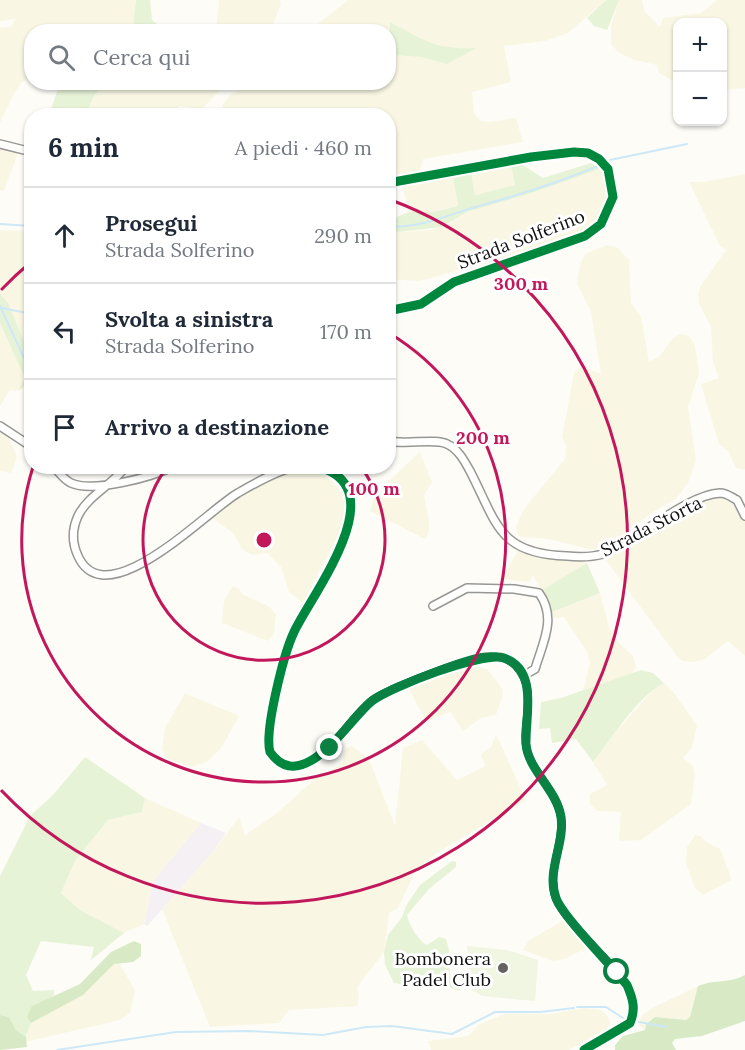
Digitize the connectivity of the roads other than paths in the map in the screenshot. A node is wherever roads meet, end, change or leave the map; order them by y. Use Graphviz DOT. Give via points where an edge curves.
graph roads {
  1 [pos="0,144"];
  2 [pos="24,150"];
  3 [pos="396,182"];
  4 [pos="396,309"];
  5 [pos="0,426"];
  6 [pos="24,442"];
  7 [pos="396,443"];
  8 [pos="61,474"];
  9 [pos="119,474"];
  10 [pos="147,474"];
  11 [pos="279,474"];
  12 [pos="332,474"];
  13 [pos="109,485"];
  14 [pos="745,516"];
  15 [pos="433,606"];
  16 [pos="523,676"];
  17 [pos="584,1050"];
  1 -- 2 [label="street"];
  3 -- 4 [label="street, Strada Solferino" via="581,152 596,157 608,170 613,197 601,224 585,236 454,282 421,304"];
  5 -- 6 [label="street"];
  7 -- 14 [label="street, Strada Storta" via="434,440 453,448 464,459 504,538 541,553 603,554 697,501 720,493 737,500"];
  8 -- 13 [label="street" via="71,483"];
  9 -- 13 [label="street"];
  10 -- 13 [label="street"];
  11 -- 13 [label="street" via="236,493 188,534 128,570 105,576 79,559 74,528 79,514"];
  12 -- 16 [label="street" via="342,483 351,502 350,521 327,578 294,632 268,732 267,742 274,757 293,765 310,761 330,748 374,699 470,660 502,657"];
  15 -- 16 [label="street" via="466,588 539,593 547,604 549,622 536,669"];
  16 -- 17 [label="street" via="529,701 528,754 555,797 561,816 553,874 556,897 627,985 634,1005 634,1016 624,1029"];
}
